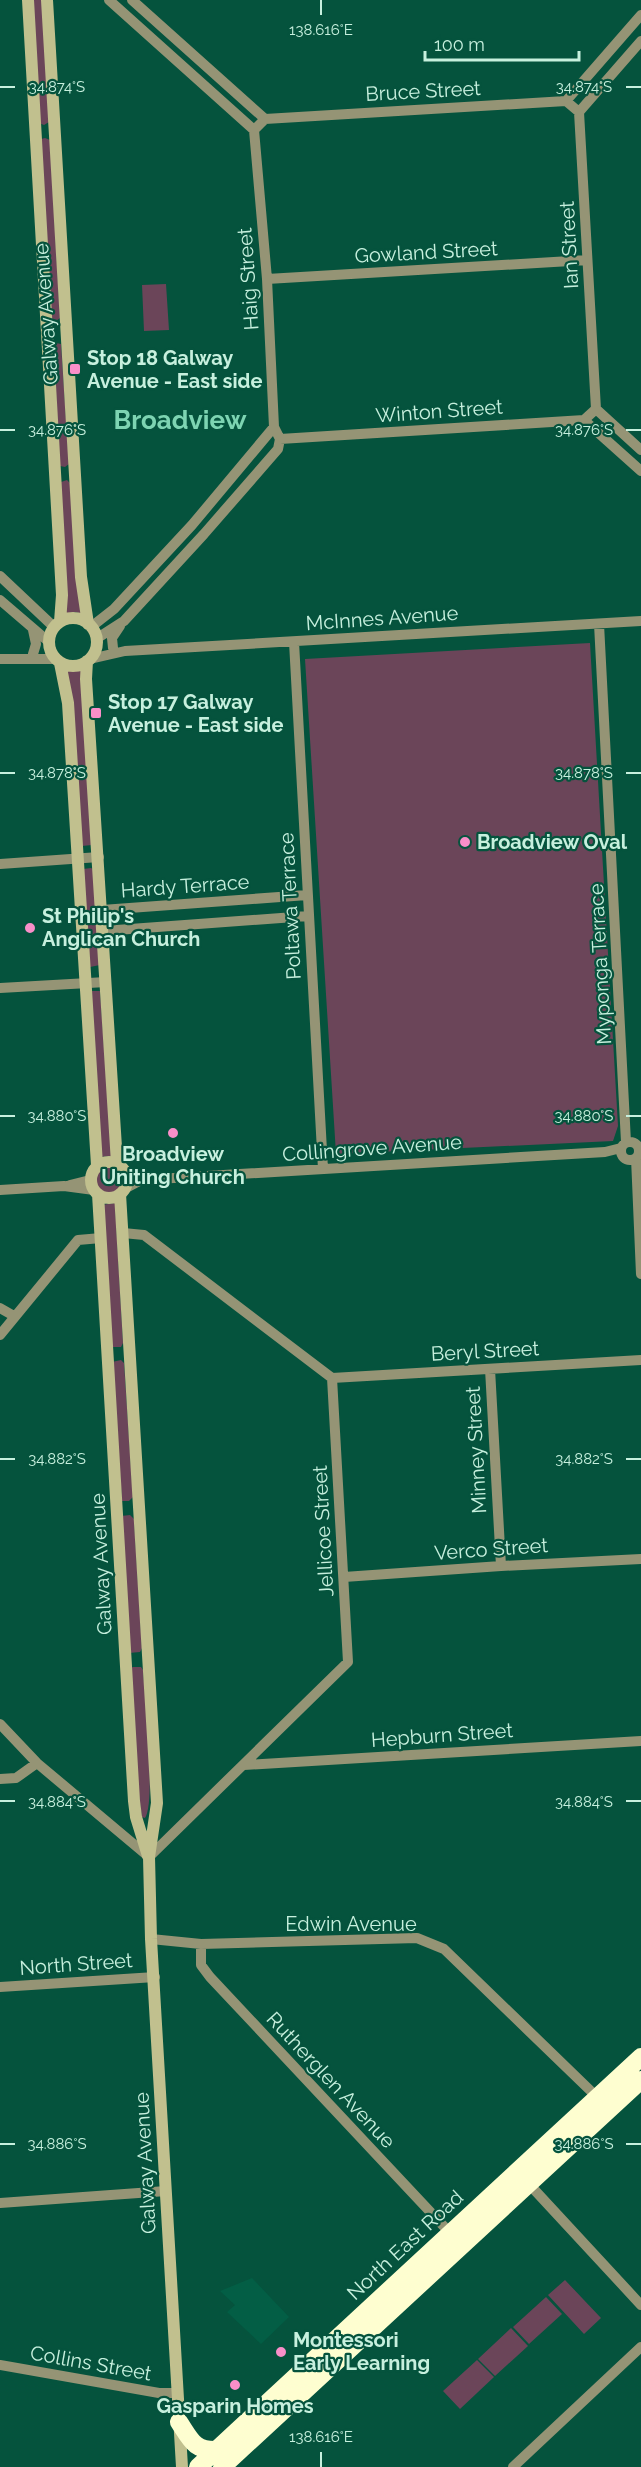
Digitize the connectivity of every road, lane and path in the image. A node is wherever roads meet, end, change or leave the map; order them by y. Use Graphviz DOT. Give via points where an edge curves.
graph roads {
  1 [pos="28,0"];
  2 [pos="47,0"];
  3 [pos="109,0"];
  4 [pos="132,0"];
  5 [pos="641,15"];
  6 [pos="641,41"];
  7 [pos="566,101"];
  8 [pos="579,112"];
  9 [pos="265,119"];
  10 [pos="254,130"];
  11 [pos="587,260"];
  12 [pos="267,279"];
  13 [pos="596,409"];
  14 [pos="584,420"];
  15 [pos="274,427"];
  16 [pos="280,440"];
  17 [pos="641,450"];
  18 [pos="641,471"];
  19 [pos="0,576"];
  20 [pos="0,600"];
  21 [pos="124,621"];
  22 [pos="641,621"];
  23 [pos="599,624"];
  24 [pos="57,625"];
  25 [pos="33,630"];
  26 [pos="93,633"];
  27 [pos="294,642"];
  28 [pos="49,643"];
  29 [pos="113,648"];
  30 [pos="125,651"];
  31 [pos="33,654"];
  32 [pos="18,658"];
  33 [pos="0,659"];
  34 [pos="89,660"];
  35 [pos="58,661"];
  36 [pos="99,857"];
  37 [pos="77,859"];
  38 [pos="0,864"];
  39 [pos="307,895"];
  40 [pos="102,910"];
  41 [pos="308,916"];
  42 [pos="103,931"];
  43 [pos="106,982"];
  44 [pos="86,983"];
  45 [pos="0,988"];
  46 [pos="633,1150"];
  47 [pos="117,1163"];
  48 [pos="97,1165"];
  49 [pos="323,1169"];
  50 [pos="126,1174"];
  51 [pos="141,1180"];
  52 [pos="94,1188"];
  53 [pos="0,1190"];
  54 [pos="122,1191"];
  55 [pos="123,1233"];
  56 [pos="101,1238"];
  57 [pos="641,1274"];
  58 [pos="0,1308"];
  59 [pos="14,1316"];
  60 [pos="0,1335"];
  61 [pos="641,1360"];
  62 [pos="490,1369"];
  63 [pos="332,1378"];
  64 [pos="641,1559"];
  65 [pos="501,1566"];
  66 [pos="344,1577"];
  67 [pos="0,1724"];
  68 [pos="641,1741"];
  69 [pos="37,1763"];
  70 [pos="244,1765"];
  71 [pos="0,1779"];
  72 [pos="149,1857"];
  73 [pos="152,1939"];
  74 [pos="201,1944"];
  75 [pos="155,1977"];
  76 [pos="0,1987"];
  77 [pos="641,2057"];
  78 [pos="641,2080"];
  79 [pos="597,2097"];
  80 [pos="523,2177"];
  81 [pos="166,2191"];
  82 [pos="0,2203"];
  83 [pos="451,2234"];
  84 [pos="641,2305"];
  85 [pos="641,2347"];
  86 [pos="0,2365"];
  87 [pos="177,2393"];
  88 [pos="179,2422"];
  89 [pos="220,2459"];
  90 [pos="182,2467"];
  91 [pos="198,2467"];
  92 [pos="513,2467"];
  1 -- 24 [label="street, Galway Avenue" via="62,595"];
  2 -- 26 [label="street, Galway Avenue" via="81,577"];
  3 -- 10 [label="street"];
  4 -- 9 [label="street"];
  5 -- 7 [label="street"];
  6 -- 8 [label="street"];
  7 -- 8 [label="street"];
  7 -- 9 [label="street, Bruce Street"];
  8 -- 11 [label="street, Ian Street"];
  9 -- 10 [label="street"];
  10 -- 12 [label="street, Haig Street"];
  11 -- 12 [label="street, Gowland Street"];
  11 -- 13 [label="street, Ian Street"];
  12 -- 15 [label="street, Haig Street"];
  13 -- 14 [label="street"];
  13 -- 17 [label="street"];
  14 -- 16 [label="street, Winton Street"];
  14 -- 18 [label="street"];
  15 -- 16 [label="street, Haig Street"];
  15 -- 26 [label="street" via="192,525"];
  16 -- 21 [label="street" via="278,449 258,473"];
  19 -- 24 [label="street"];
  20 -- 25 [label="street"];
  21 -- 26 [label="street"];
  21 -- 29 [label="street" via="112,638"];
  22 -- 23 [label="street, McInnes Avenue"];
  23 -- 27 [label="street, McInnes Avenue"];
  23 -- 46 [label="street, Myponga Terrace" via="627,1123"];
  24 -- 26 [label="street" via="75,619"];
  24 -- 28 [label="street"];
  25 -- 28 [label="street"];
  25 -- 31 [label="street"];
  26 -- 29 [label="street, McInnes Avenue"];
  26 -- 34 [label="street" via="96,650"];
  27 -- 30 [label="street, McInnes Avenue"];
  27 -- 39 [label="street, Poltawa Terrace"];
  28 -- 31 [label="street"];
  28 -- 35 [label="street"];
  29 -- 30 [label="street, McInnes Avenue"];
  30 -- 34 [label="street, McInnes Avenue"];
  31 -- 32 [label="street"];
  32 -- 33 [label="street"];
  32 -- 35 [label="street"];
  34 -- 35 [label="street" via="74,666"];
  34 -- 36 [label="street" via="86,679"];
  35 -- 37 [label="street" via="68,703"];
  36 -- 37 [label="street"];
  36 -- 40 [label="street"];
  37 -- 38 [label="street"];
  37 -- 44 [label="street"];
  39 -- 40 [label="street, Hardy Terrace"];
  39 -- 41 [label="street, Poltawa Terrace"];
  40 -- 42 [label="street"];
  41 -- 42 [label="street, Hardy Terrace"];
  41 -- 49 [label="street, Poltawa Terrace"];
  42 -- 43 [label="street"];
  43 -- 44 [label="street"];
  43 -- 47 [label="street"];
  44 -- 45 [label="street"];
  44 -- 48 [label="street"];
  46 -- 49 [label="street, Collingrove Avenue"];
  46 -- 57 [label="street, Myponga Terrace"];
  47 -- 48 [label="street"];
  47 -- 50 [label="street"];
  48 -- 52 [label="street" via="91,1173"];
  49 -- 51 [label="street, Collingrove Avenue"];
  50 -- 51 [label="street, Collingrove Avenue"];
  50 -- 54 [label="street"];
  51 -- 54 [label="street, Collingrove Avenue"];
  52 -- 53 [label="street"];
  52 -- 54 [label="street" via="111,1198"];
  52 -- 56 [label="street, Galway Avenue"];
  54 -- 55 [label="street, Galway Avenue"];
  55 -- 63 [label="street" via="144,1235"];
  55 -- 72 [label="street, Galway Avenue" via="157,1803"];
  56 -- 59 [label="street" via="78,1240"];
  56 -- 72 [label="street, Galway Avenue" via="136,1817"];
  58 -- 59 [label="street"];
  59 -- 60 [label="street"];
  61 -- 62 [label="street, Beryl Street"];
  62 -- 63 [label="street, Beryl Street"];
  62 -- 65 [label="street, Minney Street"];
  63 -- 66 [label="street, Jellicoe Street"];
  64 -- 65 [label="street, Verco Street"];
  65 -- 66 [label="street, Verco Street"];
  66 -- 70 [label="street, Jellicoe Street" via="348,1662"];
  67 -- 69 [label="street"];
  68 -- 70 [label="street, Hepburn Street"];
  69 -- 71 [label="street" via="16,1778"];
  69 -- 72 [label="street"];
  70 -- 72 [label="street, Jellicoe Street"];
  72 -- 73 [label="street, Galway Avenue"];
  73 -- 74 [label="street, Edwin Avenue"];
  73 -- 75 [label="street, Galway Avenue"];
  74 -- 79 [label="street, Edwin Avenue" via="417,1938 444,1949"];
  74 -- 83 [label="street, Rutherglen Avenue" via="201,1965 210,1977"];
  75 -- 76 [label="street, North Street"];
  75 -- 81 [label="street, Galway Avenue"];
  77 -- 79 [label="highway, North East Road"];
  78 -- 80 [label="highway, North East Road"];
  79 -- 80 [label="highway, North East Road"];
  80 -- 83 [label="highway, North East Road"];
  80 -- 84 [label="street"];
  80 -- 89 [label="highway, North East Road"];
  81 -- 82 [label="street"];
  81 -- 87 [label="street, Galway Avenue"];
  83 -- 89 [label="highway, North East Road"];
  85 -- 92 [label="street"];
  86 -- 87 [label="street, Collins Street"];
  87 -- 88 [label="street, Galway Avenue"];
  88 -- 89 [label="highway" via="197,2447"];
  88 -- 90 [label="street, Galway Avenue"];
  89 -- 91 [label="highway, North East Road"];
}
